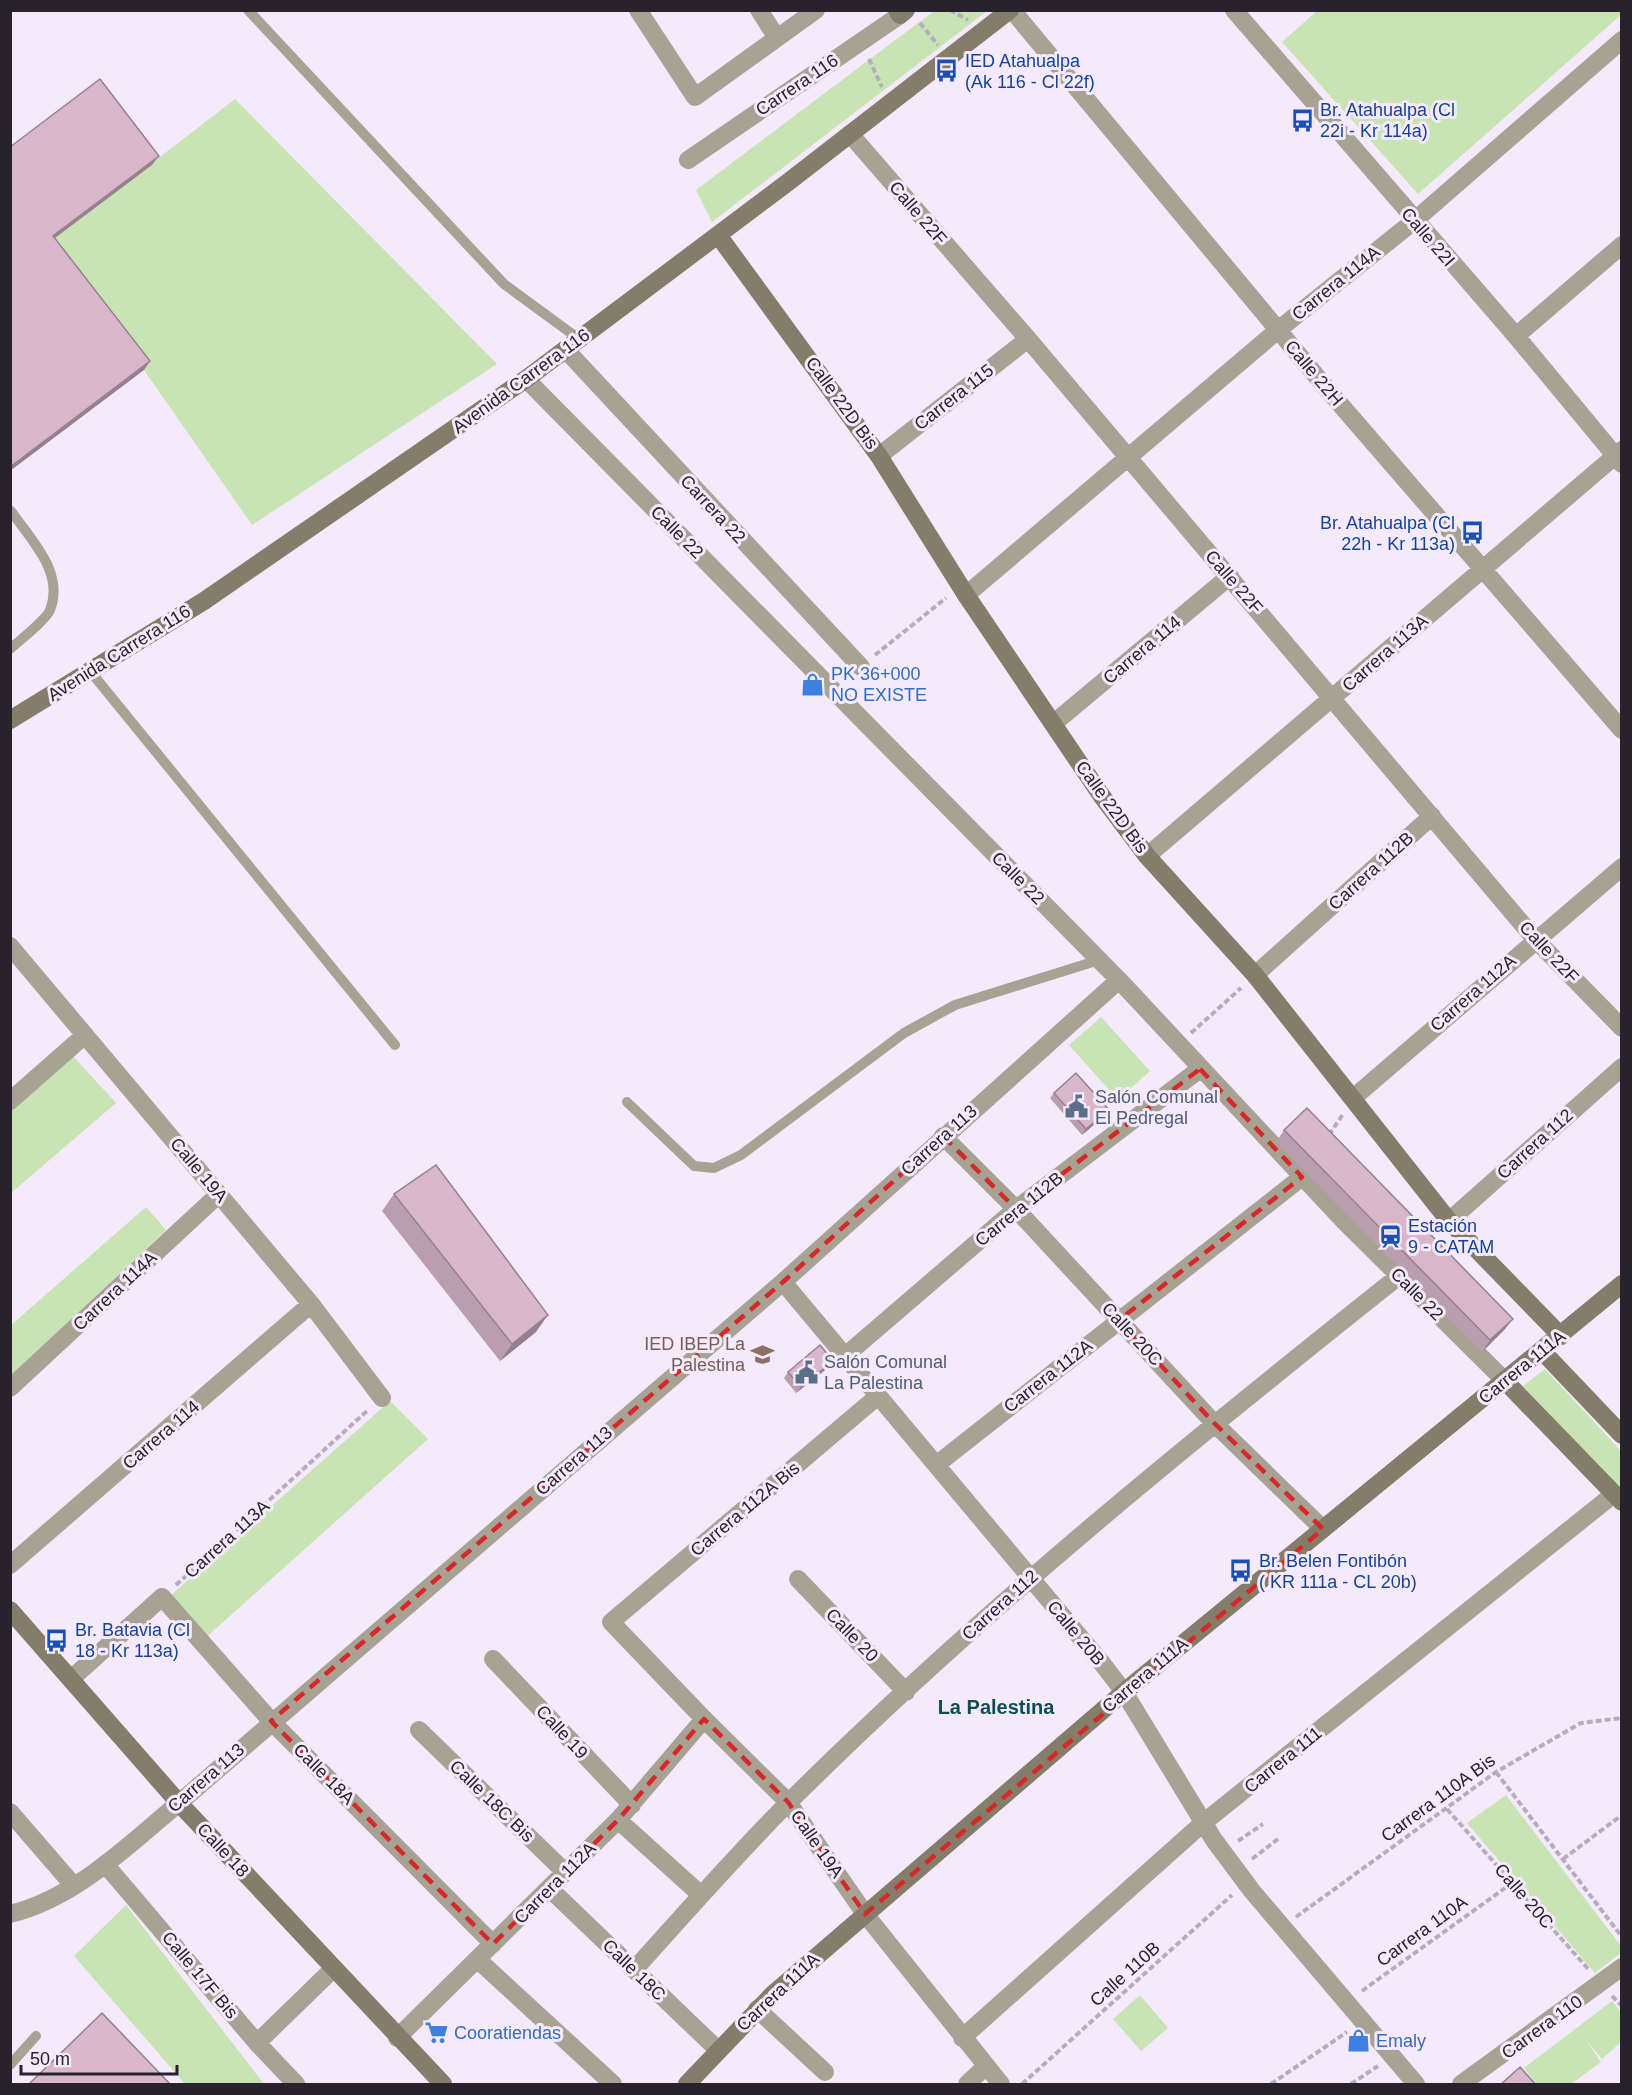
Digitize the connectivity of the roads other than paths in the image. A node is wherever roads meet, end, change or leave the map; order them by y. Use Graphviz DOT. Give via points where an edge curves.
graph roads {
  1 [pos="248,10"];
  2 [pos="638,10"];
  3 [pos="759,10"];
  4 [pos="816,10"];
  5 [pos="1011,10"];
  6 [pos="1234,10"];
  7 [pos="905,14"];
  8 [pos="777,38"];
  9 [pos="1622,40"];
  10 [pos="850,134"];
  11 [pos="688,160"];
  12 [pos="1414,221"];
  13 [pos="718,235"];
  14 [pos="1622,245"];
  15 [pos="1278,330"];
  16 [pos="1516,336"];
  17 [pos="1028,339"];
  18 [pos="572,345"];
  19 [pos="526,379"];
  20 [pos="879,456"];
  21 [pos="1619,457"];
  22 [pos="1127,459"];
  23 [pos="11,511"];
  24 [pos="1482,570"];
  25 [pos="1230,576"];
  26 [pos="963,591"];
  27 [pos="10,649"];
  28 [pos="861,667"];
  29 [pos="90,671"];
  30 [pos="1332,698"];
  31 [pos="10,720"];
  32 [pos="1054,723"];
  33 [pos="1622,730"];
  34 [pos="1432,816"];
  35 [pos="1148,856"];
  36 [pos="1622,867"];
  37 [pos="1535,939"];
  38 [pos="13,955"];
  39 [pos="1099,960"];
  40 [pos="1255,975"];
  41 [pos="1119,980"];
  42 [pos="1622,1028"];
  43 [pos="85,1035"];
  44 [pos="395,1045"];
  45 [pos="1622,1067"];
  46 [pos="1200,1069"];
  47 [pos="1353,1098"];
  48 [pos="10,1101"];
  49 [pos="627,1102"];
  50 [pos="943,1136"];
  51 [pos="1302,1177"];
  52 [pos="219,1194"];
  53 [pos="1016,1209"];
  54 [pos="1449,1221"];
  55 [pos="1399,1276"];
  56 [pos="783,1282"];
  57 [pos="1622,1284"];
  58 [pos="311,1304"];
  59 [pos="1119,1320"];
  60 [pos="1561,1336"];
  61 [pos="1542,1351"];
  62 [pos="845,1356"];
  63 [pos="1505,1381"];
  64 [pos="10,1388"];
  65 [pos="878,1396"];
  66 [pos="382,1398"];
  67 [pos="1214,1423"];
  68 [pos="1622,1435"];
  69 [pos="936,1465"];
  70 [pos="1618,1498"];
  71 [pos="1323,1529"];
  72 [pos="10,1565"];
  73 [pos="1030,1578"];
  74 [pos="798,1579"];
  75 [pos="10,1610"];
  76 [pos="611,1622"];
  77 [pos="493,1659"];
  78 [pos="71,1679"];
  79 [pos="906,1692"];
  80 [pos="1124,1692"];
  81 [pos="704,1719"];
  82 [pos="271,1721"];
  83 [pos="419,1730"];
  84 [pos="788,1802"];
  85 [pos="179,1803"];
  86 [pos="632,1805"];
  87 [pos="10,1812"];
  88 [pos="618,1820"];
  89 [pos="1203,1823"];
  90 [pos="105,1864"];
  91 [pos="565,1872"];
  92 [pos="74,1886"];
  93 [pos="550,1889"];
  94 [pos="701,1895"];
  95 [pos="10,1914"];
  96 [pos="865,1914"];
  97 [pos="493,1944"];
  98 [pos="477,1959"];
  99 [pos="1622,1967"];
  100 [pos="333,1969"];
  101 [pos="634,1970"];
  102 [pos="757,2009"];
  103 [pos="36,2036"];
  104 [pos="397,2038"];
  105 [pos="962,2038"];
  106 [pos="257,2043"];
  107 [pos="718,2050"];
  108 [pos="10,2065"];
  109 [pos="985,2067"];
  110 [pos="825,2072"];
  111 [pos="693,2082"];
  112 [pos="296,2085"];
  113 [pos="443,2085"];
  114 [pos="613,2085"];
  115 [pos="967,2085"];
  116 [pos="1001,2085"];
  117 [pos="1416,2085"];
  118 [pos="1461,2085"];
  1 -- 18 [label="lane" via="504,284"];
  2 -- 8 [label="street" via="695,97"];
  3 -- 8 [label="street"];
  4 -- 8 [label="street"];
  5 -- 10 [label="street, Avenida Carrera 116"];
  5 -- 15 [label="street, Calle 22H"];
  6 -- 12 [label="street, Calle 22I"];
  7 -- 11 [label="street, Carrera 116"];
  9 -- 12 [label="street, Carrera 114A"];
  10 -- 13 [label="street, Avenida Carrera 116"];
  10 -- 17 [label="street, Calle 22F"];
  12 -- 15 [label="street, Carrera 114A"];
  12 -- 16 [label="street, Calle 22I"];
  13 -- 18 [label="street, Avenida Carrera 116"];
  13 -- 20 [label="street, Calle 22D Bis"];
  14 -- 16 [label="street"];
  15 -- 22 [label="street, Carrera 114A"];
  15 -- 24 [label="street, Calle 22H"];
  16 -- 21 [label="street, Calle 22I"];
  17 -- 20 [label="street, Carrera 115"];
  17 -- 22 [label="street, Calle 22F"];
  18 -- 19 [label="street, Avenida Carrera 116"];
  18 -- 28 [label="street, Carrera 22"];
  19 -- 29 [label="street, Avenida Carrera 116" via="204,601"];
  19 -- 39 [label="street, Calle 22"];
  20 -- 26 [label="street, Calle 22D Bis"];
  21 -- 24 [label="street, Carrera 113A"];
  22 -- 25 [label="street, Calle 22F"];
  22 -- 26 [label="street, Carrera 114A"];
  23 -- 27 [label="lane" via="51,568 53,591 50,611"];
  24 -- 30 [label="street, Carrera 113A"];
  24 -- 33 [label="street, Calle 22H"];
  25 -- 30 [label="street, Calle 22F"];
  25 -- 32 [label="street, Carrera 114"];
  26 -- 32 [label="street, Calle 22D Bis"];
  29 -- 31 [label="street, Avenida Carrera 116"];
  29 -- 44 [label="lane"];
  30 -- 34 [label="street, Calle 22F"];
  30 -- 35 [label="street, Carrera 113A"];
  32 -- 35 [label="street, Calle 22D Bis" via="1101,795"];
  34 -- 37 [label="street, Calle 22F"];
  34 -- 40 [label="street, Carrera 112B"];
  35 -- 40 [label="street, Calle 22D Bis"];
  36 -- 37 [label="street, Carrera 112A"];
  37 -- 42 [label="street, Calle 22F"];
  37 -- 47 [label="street, Carrera 112A"];
  38 -- 43 [label="street, Calle 19A"];
  39 -- 41 [label="street, Calle 22"];
  39 -- 49 [label="lane" via="956,1005 904,1033 741,1155 714,1168 694,1166"];
  40 -- 47 [label="street, Calle 22D Bis"];
  41 -- 46 [label="street, Calle 22"];
  41 -- 50 [label="street, Carrera 113"];
  43 -- 48 [label="street"];
  43 -- 52 [label="street, Calle 19A"];
  45 -- 54 [label="street, Carrera 112"];
  46 -- 51 [label="street, Calle 22"];
  46 -- 53 [label="street, Carrera 112B"];
  47 -- 54 [label="street, Calle 22D Bis"];
  50 -- 53 [label="street, Calle 20C"];
  50 -- 56 [label="street, Carrera 113"];
  51 -- 55 [label="street, Calle 22"];
  51 -- 59 [label="street, Carrera 112A"];
  52 -- 58 [label="street, Calle 19A"];
  52 -- 64 [label="street, Carrera 114A"];
  53 -- 59 [label="street, Calle 20C"];
  53 -- 62 [label="street, Carrera 112B"];
  54 -- 60 [label="street, Calle 22D Bis"];
  55 -- 63 [label="street, Calle 22"];
  55 -- 67 [label="street, Carrera 112"];
  56 -- 62 [label="street, Calle 20B"];
  56 -- 82 [label="street, Carrera 113"];
  57 -- 60 [label="street, Carrera 111A"];
  58 -- 66 [label="street, Calle 19A"];
  58 -- 72 [label="street, Carrera 114"];
  59 -- 67 [label="street, Calle 20C"];
  59 -- 69 [label="street, Carrera 112A"];
  60 -- 61 [label="street, Carrera 111A"];
  61 -- 63 [label="street, Carrera 111A"];
  61 -- 68 [label="street"];
  62 -- 65 [label="street, Calle 20B"];
  63 -- 70 [label="street"];
  63 -- 71 [label="street, Carrera 111A"];
  65 -- 69 [label="street, Calle 20B"];
  65 -- 76 [label="street, Carrera 112A Bis"];
  67 -- 71 [label="street, Calle 20C"];
  67 -- 73 [label="street, Carrera 112"];
  69 -- 73 [label="street, Calle 20B"];
  70 -- 89 [label="street, Carrera 111"];
  71 -- 80 [label="street, Carrera 111A"];
  73 -- 79 [label="street, Carrera 112"];
  73 -- 80 [label="street, Calle 20B"];
  74 -- 79 [label="street, Calle 20"];
  75 -- 78 [label="street, Calle 18"];
  76 -- 81 [label="street, Calle 19A"];
  77 -- 86 [label="street, Calle 19"];
  78 -- 82 [label="street, Calle 18A" via="162,1597"];
  78 -- 85 [label="street, Calle 18"];
  79 -- 84 [label="street, Carrera 112"];
  80 -- 89 [label="street, Calle 20B"];
  80 -- 96 [label="street, Carrera 111A"];
  81 -- 84 [label="street, Calle 19A"];
  81 -- 86 [label="street, Carrera 112A"];
  82 -- 85 [label="street, Carrera 113"];
  82 -- 97 [label="street, Calle 18A"];
  83 -- 91 [label="street, Calle 18C Bis"];
  84 -- 94 [label="street, Carrera 112"];
  84 -- 96 [label="street, Calle 19A"];
  85 -- 90 [label="street, Carrera 113"];
  85 -- 100 [label="street, Calle 18"];
  86 -- 88 [label="street, Carrera 112A"];
  87 -- 92 [label="street"];
  88 -- 91 [label="street, Carrera 112A"];
  88 -- 94 [label="street"];
  89 -- 105 [label="street, Carrera 111"];
  89 -- 117 [label="street, Calle 20B" via="1242,1877"];
  90 -- 92 [label="street, Carrera 113"];
  90 -- 106 [label="street, Calle 17F Bis"];
  91 -- 93 [label="street, Carrera 112A"];
  92 -- 95 [label="street, Carrera 113"];
  93 -- 97 [label="street, Carrera 112A"];
  93 -- 101 [label="street, Calle 18C"];
  94 -- 101 [label="street, Carrera 112"];
  96 -- 102 [label="street, Carrera 111A"];
  96 -- 105 [label="street, Calle 19A"];
  97 -- 98 [label="street, Carrera 112A"];
  98 -- 104 [label="street, Carrera 112A"];
  98 -- 114 [label="street"];
  99 -- 118 [label="street, Carrera 110"];
  100 -- 104 [label="street, Calle 18"];
  100 -- 106 [label="street"];
  101 -- 107 [label="street, Calle 18C"];
  102 -- 107 [label="street, Carrera 111A"];
  102 -- 110 [label="street"];
  103 -- 108 [label="lane"];
  104 -- 113 [label="street, Calle 18"];
  105 -- 109 [label="street, Calle 19A"];
  106 -- 112 [label="street, Calle 17F Bis"];
  107 -- 111 [label="street, Carrera 111A"];
  109 -- 115 [label="street"];
  109 -- 116 [label="street, Calle 19A"];
}
